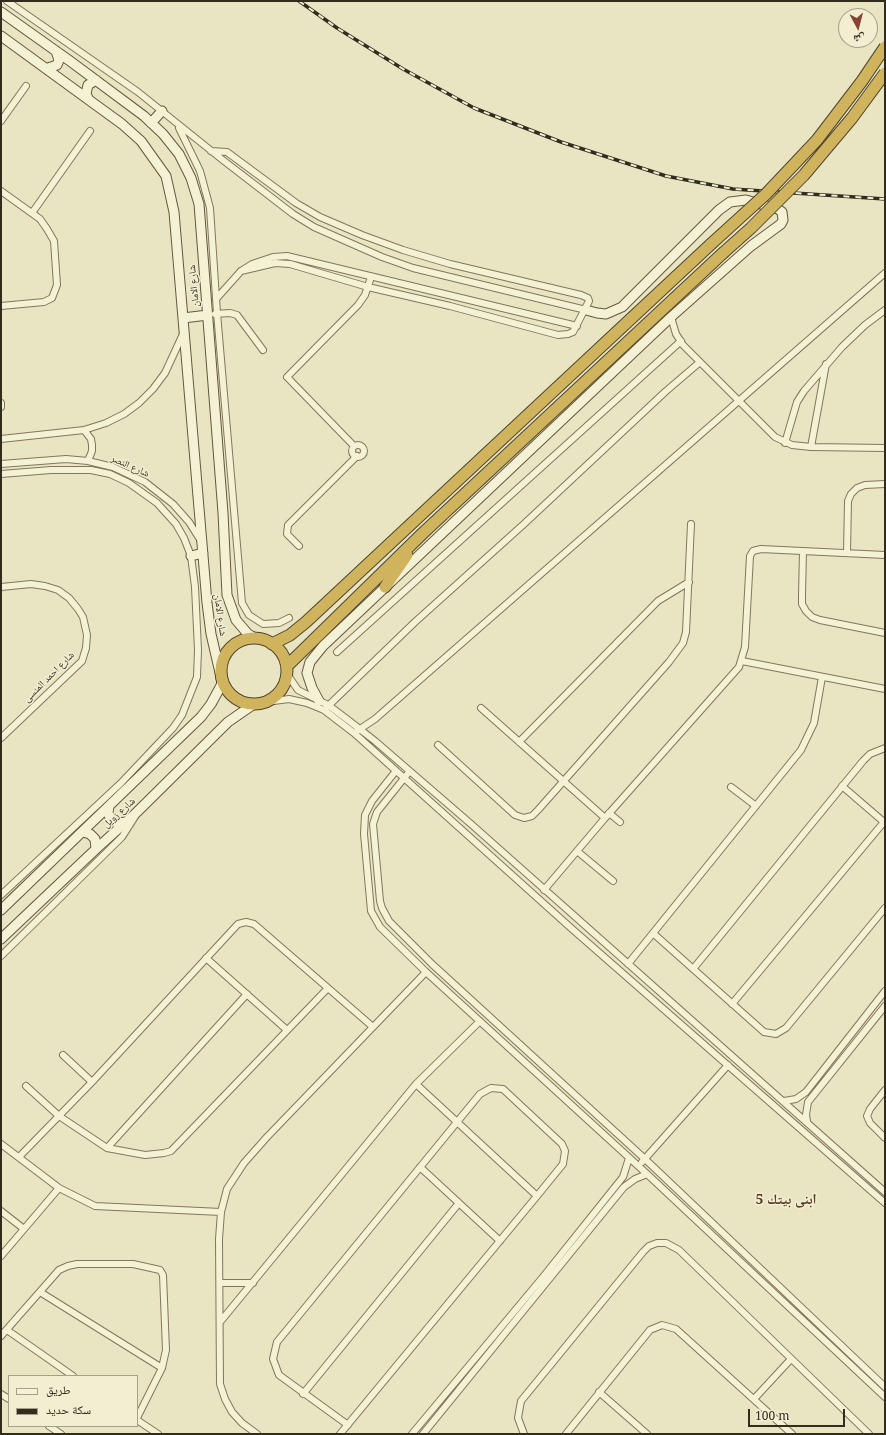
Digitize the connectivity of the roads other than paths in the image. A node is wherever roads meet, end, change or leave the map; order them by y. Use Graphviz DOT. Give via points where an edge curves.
graph roads {
  1 [pos="7,1"];
  2 [pos="1,12"];
  3 [pos="1,36"];
  4 [pos="885,47"];
  5 [pos="56,51"];
  6 [pos="48,68"];
  7 [pos="885,73"];
  8 [pos="96,80"];
  9 [pos="26,86"];
  10 [pos="88,98"];
  11 [pos="162,111"];
  12 [pos="1,120"];
  13 [pos="152,123"];
  14 [pos="178,126"];
  15 [pos="90,131"];
  16 [pos="211,152"];
  17 [pos="1,191"];
  18 [pos="32,213"];
  19 [pos="320,217"];
  20 [pos="314,227"];
  21 [pos="380,242"];
  22 [pos="375,254"];
  23 [pos="241,272"];
  24 [pos="885,274"];
  25 [pos="371,277"];
  26 [pos="368,287"];
  27 [pos="216,299"];
  28 [pos="1,306"];
  29 [pos="586,310"];
  30 [pos="885,310"];
  31 [pos="213,314"];
  32 [pos="671,317"];
  33 [pos="183,318"];
  34 [pos="577,326"];
  35 [pos="184,332"];
  36 [pos="680,341"];
  37 [pos="263,350"];
  38 [pos="700,362"];
  39 [pos="826,364"];
  40 [pos="739,400"];
  41 [pos="1,403"];
  42 [pos="1,407"];
  43 [pos="84,430"];
  44 [pos="1,439"];
  45 [pos="785,443"];
  46 [pos="354,446"];
  47 [pos="811,446"];
  48 [pos="885,448"];
  49 [pos="357,456"];
  50 [pos="88,461"];
  51 [pos="1,464"];
  52 [pos="1,474"];
  53 [pos="885,484"];
  54 [pos="691,524"];
  55 [pos="423,533"];
  56 [pos="202,542"];
  57 [pos="299,546"];
  58 [pos="803,551"];
  59 [pos="203,553"];
  60 [pos="847,553"];
  61 [pos="885,555"];
  62 [pos="191,556"];
  63 [pos="688,582"];
  64 [pos="1,587"];
  65 [pos="385,587"];
  66 [pos="289,618"];
  67 [pos="885,633"];
  68 [pos="255,638"];
  69 [pos="272,644"];
  70 [pos="337,652"];
  71 [pos="742,661"];
  72 [pos="287,670"];
  73 [pos="822,677"];
  74 [pos="222,680"];
  75 [pos="885,689"];
  76 [pos="319,701"];
  77 [pos="266,702"];
  78 [pos="254,704"];
  79 [pos="326,708"];
  80 [pos="481,708"];
  81 [pos="356,731"];
  82 [pos="1,738"];
  83 [pos="375,741"];
  84 [pos="519,742"];
  85 [pos="438,745"];
  86 [pos="369,747"];
  87 [pos="885,748"];
  88 [pos="395,772"];
  89 [pos="409,772"];
  90 [pos="402,778"];
  91 [pos="564,782"];
  92 [pos="842,786"];
  93 [pos="730,787"];
  94 [pos="109,806"];
  95 [pos="756,806"];
  96 [pos="137,812"];
  97 [pos="607,816"];
  98 [pos="126,822"];
  99 [pos="620,822"];
  100 [pos="884,822"];
  101 [pos="83,832"];
  102 [pos="96,849"];
  103 [pos="577,851"];
  104 [pos="377,868"];
  105 [pos="367,869"];
  106 [pos="613,881"];
  107 [pos="544,890"];
  108 [pos="1,895"];
  109 [pos="885,908"];
  110 [pos="1,910"];
  111 [pos="578,921"];
  112 [pos="571,928"];
  113 [pos="654,934"];
  114 [pos="1,939"];
  115 [pos="1,956"];
  116 [pos="206,958"];
  117 [pos="628,964"];
  118 [pos="693,969"];
  119 [pos="426,972"];
  120 [pos="328,988"];
  121 [pos="885,991"];
  122 [pos="247,994"];
  123 [pos="732,1004"];
  124 [pos="885,1006"];
  125 [pos="480,1021"];
  126 [pos="373,1028"];
  127 [pos="287,1030"];
  128 [pos="850,1035"];
  129 [pos="857,1041"];
  130 [pos="63,1055"];
  131 [pos="728,1065"];
  132 [pos="92,1082"];
  133 [pos="561,1082"];
  134 [pos="416,1084"];
  135 [pos="26,1086"];
  136 [pos="554,1090"];
  137 [pos="885,1090"];
  138 [pos="806,1092"];
  139 [pos="812,1097"];
  140 [pos="784,1102"];
  141 [pos="59,1116"];
  142 [pos="807,1121"];
  143 [pos="457,1122"];
  144 [pos="885,1138"];
  145 [pos="1,1144"];
  146 [pos="107,1148"];
  147 [pos="19,1157"];
  148 [pos="629,1158"];
  149 [pos="645,1159"];
  150 [pos="420,1167"];
  151 [pos="638,1167"];
  152 [pos="647,1174"];
  153 [pos="618,1182"];
  154 [pos="624,1187"];
  155 [pos="59,1188"];
  156 [pos="885,1192"];
  157 [pos="537,1196"];
  158 [pos="459,1203"];
  159 [pos="885,1203"];
  160 [pos="1,1211"];
  161 [pos="221,1212"];
  162 [pos="716,1227"];
  163 [pos="24,1229"];
  164 [pos="710,1234"];
  165 [pos="500,1241"];
  166 [pos="1,1256"];
  167 [pos="220,1283"];
  168 [pos="253,1283"];
  169 [pos="40,1292"];
  170 [pos="220,1322"];
  171 [pos="6,1330"];
  172 [pos="1,1336"];
  173 [pos="792,1359"];
  174 [pos="162,1368"];
  175 [pos="72,1375"];
  176 [pos="885,1387"];
  177 [pos="450,1388"];
  178 [pos="600,1392"];
  179 [pos="456,1393"];
  180 [pos="303,1394"];
  181 [pos="885,1397"];
  182 [pos="754,1399"];
  183 [pos="138,1417"];
  184 [pos="138,1420"];
  185 [pos="348,1425"];
  186 [pos="50,1427"];
  187 [pos="425,1433"];
  188 [pos="61,1434"];
  189 [pos="158,1434"];
  190 [pos="257,1434"];
  191 [pos="340,1434"];
  192 [pos="412,1434"];
  193 [pos="524,1434"];
  194 [pos="566,1434"];
  195 [pos="647,1434"];
  196 [pos="792,1434"];
  197 [pos="869,1434"];
  1 -- 11 [label="street"];
  2 -- 5 [label="street, شارع الامان"];
  3 -- 6 [label="street, شارع الامان"];
  4 -- 69 [label="highway, bridge" via="816,140 766,194 306,622"];
  5 -- 6 [label="street" via="59,60 53,68"];
  5 -- 8 [label="street, شارع الامان"];
  6 -- 10 [label="street, شارع الامان"];
  7 -- 55 [label="highway, bridge" via="852,118 804,175 767,213"];
  8 -- 10 [label="street" via="88,85"];
  8 -- 13 [label="street, شارع الامان"];
  9 -- 12 [label="street"];
  10 -- 33 [label="street, شارع الامان" via="142,140 166,176 174,212"];
  11 -- 13 [label="street"];
  11 -- 14 [label="street"];
  13 -- 31 [label="street, شارع الامان" via="179,154 191,178 199,204"];
  14 -- 16 [label="street"];
  14 -- 27 [label="street" via="200,171 209,198"];
  15 -- 18 [label="street"];
  16 -- 19 [label="street" via="223,151 231,154 286,196"];
  16 -- 20 [label="street"];
  17 -- 18 [label="street"];
  18 -- 28 [label="street" via="54,240 57,290 52,298 44,302"];
  19 -- 20 [label="street"];
  19 -- 21 [label="street"];
  20 -- 22 [label="street"];
  21 -- 22 [label="street"];
  21 -- 29 [label="street" via="450,264 581,295 589,301"];
  22 -- 29 [label="street" via="428,272"];
  23 -- 25 [label="street" via="259,260 287,256"];
  23 -- 26 [label="street" via="280,263"];
  23 -- 27 [label="street"];
  24 -- 40 [label="street"];
  25 -- 26 [label="street"];
  25 -- 34 [label="street"];
  26 -- 34 [label="street" via="554,334 568,334"];
  26 -- 46 [label="street" via="358,305 287,377"];
  27 -- 31 [label="street"];
  29 -- 32 [label="street" via="606,314 622,307 730,202 746,200 782,212 781,224 751,246"];
  29 -- 34 [label="street"];
  30 -- 39 [label="street" via="865,325"];
  31 -- 33 [label="street"];
  31 -- 37 [label="street" via="230,313 239,317"];
  31 -- 66 [label="street" via="242,603 248,615 263,624 279,623"];
  31 -- 68 [label="street, شارع الامان" via="227,595 236,620"];
  32 -- 36 [label="street"];
  32 -- 65 [label="street"];
  33 -- 35 [label="street, شارع الامان"];
  35 -- 43 [label="street" via="165,373 140,403 106,423"];
  35 -- 56 [label="street, شارع الامان"];
  36 -- 38 [label="street"];
  36 -- 70 [label="street"];
  38 -- 40 [label="street"];
  38 -- 79 [label="street" via="664,392 415,622"];
  39 -- 45 [label="street" via="800,396"];
  39 -- 47 [label="street"];
  40 -- 45 [label="street" via="761,424"];
  40 -- 81 [label="street" via="375,719"];
  41 -- 42 [label="street"];
  43 -- 44 [label="street"];
  43 -- 50 [label="street" via="92,445"];
  45 -- 47 [label="street"];
  46 -- 49 [label="street" via="352,452"];
  46 -- 49 [label="street" via="358,445 363,449 362,455"];
  47 -- 48 [label="street"];
  49 -- 57 [label="street" via="288,525 287,534"];
  50 -- 51 [label="street, شارع النصر" via="66,459"];
  50 -- 56 [label="street, شارع النصر" via="113,467 145,482 173,504"];
  52 -- 62 [label="street" via="78,469 110,474 141,490 163,508 184,538"];
  53 -- 60 [label="street" via="865,485 851,494 848,501"];
  54 -- 63 [label="street"];
  55 -- 65 [label="highway"];
  55 -- 72 [label="highway"];
  56 -- 59 [label="street, شارع الامان"];
  58 -- 60 [label="street"];
  58 -- 67 [label="street" via="802,604 806,611 820,620"];
  58 -- 71 [label="street" via="761,549 751,553"];
  59 -- 62 [label="street"];
  59 -- 74 [label="street, شارع الامان" via="209,619"];
  60 -- 61 [label="street"];
  62 -- 108 [label="street" via="198,664 197,677 182,715 168,734 121,783"];
  63 -- 84 [label="street" via="658,602"];
  63 -- 91 [label="street" via="686,632 677,653"];
  64 -- 82 [label="street, شارع احمد المنسى" via="31,584 58,590 78,609 83,617 87,635 82,661"];
  65 -- 76 [label="street" via="322,646 310,662 307,672"];
  68 -- 69 [label="highway"];
  68 -- 74 [label="highway" via="241,641 229,650 222,663"];
  69 -- 72 [label="highway" via="282,654"];
  71 -- 73 [label="street"];
  71 -- 97 [label="street" via="735,673"];
  72 -- 76 [label="street" via="298,690"];
  72 -- 77 [label="highway" via="280,691"];
  73 -- 75 [label="street"];
  73 -- 95 [label="street" via="814,723 806,742"];
  74 -- 78 [label="highway" via="232,697"];
  74 -- 94 [label="street, شارع زويل" via="211,704 201,717"];
  76 -- 79 [label="street"];
  77 -- 78 [label="highway"];
  77 -- 79 [label="street" via="288,699"];
  78 -- 96 [label="street, شارع زويل" via="228,722"];
  79 -- 81 [label="street"];
  80 -- 84 [label="street"];
  81 -- 83 [label="street"];
  81 -- 86 [label="street"];
  83 -- 86 [label="street"];
  83 -- 89 [label="street"];
  84 -- 91 [label="street"];
  85 -- 91 [label="street" via="515,815 524,818 532,816"];
  86 -- 88 [label="street"];
  87 -- 92 [label="street" via="863,761"];
  88 -- 90 [label="street"];
  88 -- 105 [label="street" via="365,815"];
  89 -- 90 [label="street"];
  89 -- 107 [label="street"];
  90 -- 104 [label="street" via="374,817"];
  90 -- 112 [label="street"];
  91 -- 97 [label="street"];
  92 -- 100 [label="street"];
  92 -- 118 [label="street"];
  93 -- 95 [label="street"];
  94 -- 98 [label="street" via="108,813 112,820 118,823"];
  94 -- 101 [label="street, شارع زويل"];
  95 -- 113 [label="street"];
  96 -- 98 [label="street, شارع زويل"];
  96 -- 115 [label="street" via="122,837"];
  97 -- 99 [label="street"];
  97 -- 103 [label="street"];
  98 -- 102 [label="street, شارع زويل"];
  100 -- 123 [label="street"];
  101 -- 102 [label="street" via="95,839"];
  101 -- 110 [label="street, شارع زويل"];
  102 -- 114 [label="street, شارع زويل"];
  103 -- 106 [label="street"];
  103 -- 107 [label="street"];
  104 -- 105 [label="street"];
  104 -- 133 [label="street" via="382,908 389,921 432,964"];
  105 -- 119 [label="street" via="374,920"];
  107 -- 111 [label="street"];
  109 -- 123 [label="street" via="782,1032 771,1035 764,1032"];
  111 -- 112 [label="street"];
  111 -- 117 [label="street"];
  112 -- 131 [label="street"];
  113 -- 117 [label="street"];
  113 -- 118 [label="street"];
  116 -- 120 [label="street" via="238,924 250,922"];
  116 -- 122 [label="street"];
  116 -- 132 [label="street"];
  117 -- 140 [label="street"];
  118 -- 123 [label="street"];
  119 -- 125 [label="street"];
  119 -- 126 [label="street"];
  120 -- 126 [label="street"];
  120 -- 127 [label="street"];
  121 -- 128 [label="street"];
  122 -- 127 [label="street"];
  122 -- 146 [label="street"];
  124 -- 129 [label="street"];
  125 -- 134 [label="street"];
  125 -- 136 [label="street"];
  126 -- 161 [label="street" via="244,1163 227,1189"];
  127 -- 146 [label="street" via="170,1151 145,1154"];
  128 -- 129 [label="street"];
  128 -- 138 [label="street"];
  129 -- 139 [label="street"];
  130 -- 132 [label="street"];
  131 -- 149 [label="street"];
  131 -- 159 [label="street"];
  132 -- 141 [label="street"];
  133 -- 136 [label="street"];
  133 -- 149 [label="street"];
  134 -- 143 [label="street"];
  134 -- 168 [label="street"];
  135 -- 141 [label="street"];
  136 -- 148 [label="street"];
  137 -- 144 [label="street" via="867,1116 870,1123"];
  138 -- 139 [label="street"];
  138 -- 140 [label="street" via="796,1099"];
  139 -- 142 [label="street" via="806,1108"];
  140 -- 142 [label="street"];
  141 -- 146 [label="street"];
  141 -- 147 [label="street"];
  142 -- 156 [label="street"];
  143 -- 150 [label="street"];
  143 -- 157 [label="street"];
  143 -- 157 [label="street" via="485,1090 497,1088 508,1092 562,1144 565,1150 563,1164"];
  145 -- 147 [label="street"];
  147 -- 155 [label="street"];
  148 -- 151 [label="street"];
  148 -- 153 [label="street" via="626,1171"];
  149 -- 151 [label="street"];
  149 -- 162 [label="street"];
  150 -- 158 [label="street"];
  150 -- 180 [label="street" via="277,1342 274,1350 275,1368 286,1381"];
  151 -- 152 [label="street"];
  152 -- 154 [label="street"];
  152 -- 164 [label="street"];
  153 -- 154 [label="street"];
  153 -- 177 [label="street"];
  154 -- 179 [label="street"];
  155 -- 161 [label="street" via="91,1205 101,1207"];
  155 -- 163 [label="street"];
  157 -- 165 [label="street"];
  158 -- 165 [label="street"];
  158 -- 180 [label="street"];
  160 -- 163 [label="street"];
  161 -- 167 [label="street"];
  162 -- 164 [label="street"];
  162 -- 176 [label="street"];
  163 -- 166 [label="street"];
  164 -- 181 [label="street"];
  165 -- 185 [label="street"];
  167 -- 168 [label="street"];
  167 -- 170 [label="street"];
  168 -- 170 [label="street"];
  169 -- 171 [label="street"];
  169 -- 174 [label="street"];
  169 -- 174 [label="street" via="59,1270 72,1265 133,1264 160,1270 163,1275 167,1336"];
  170 -- 190 [label="street" via="222,1392 237,1418"];
  171 -- 172 [label="street"];
  171 -- 175 [label="street"];
  173 -- 182 [label="street"];
  173 -- 193 [label="street" via="674,1246 657,1243 642,1252 521,1401 518,1418"];
  173 -- 197 [label="street"];
  174 -- 183 [label="street"];
  177 -- 179 [label="street"];
  177 -- 192 [label="street"];
  178 -- 182 [label="street" via="650,1330 656,1326 668,1325 676,1329"];
  178 -- 194 [label="street"];
  178 -- 195 [label="street"];
  179 -- 187 [label="street"];
  180 -- 185 [label="street"];
  182 -- 196 [label="street"];
  184 -- 189 [label="street"];
  185 -- 191 [label="street"];
  186 -- 188 [label="street"];
}
